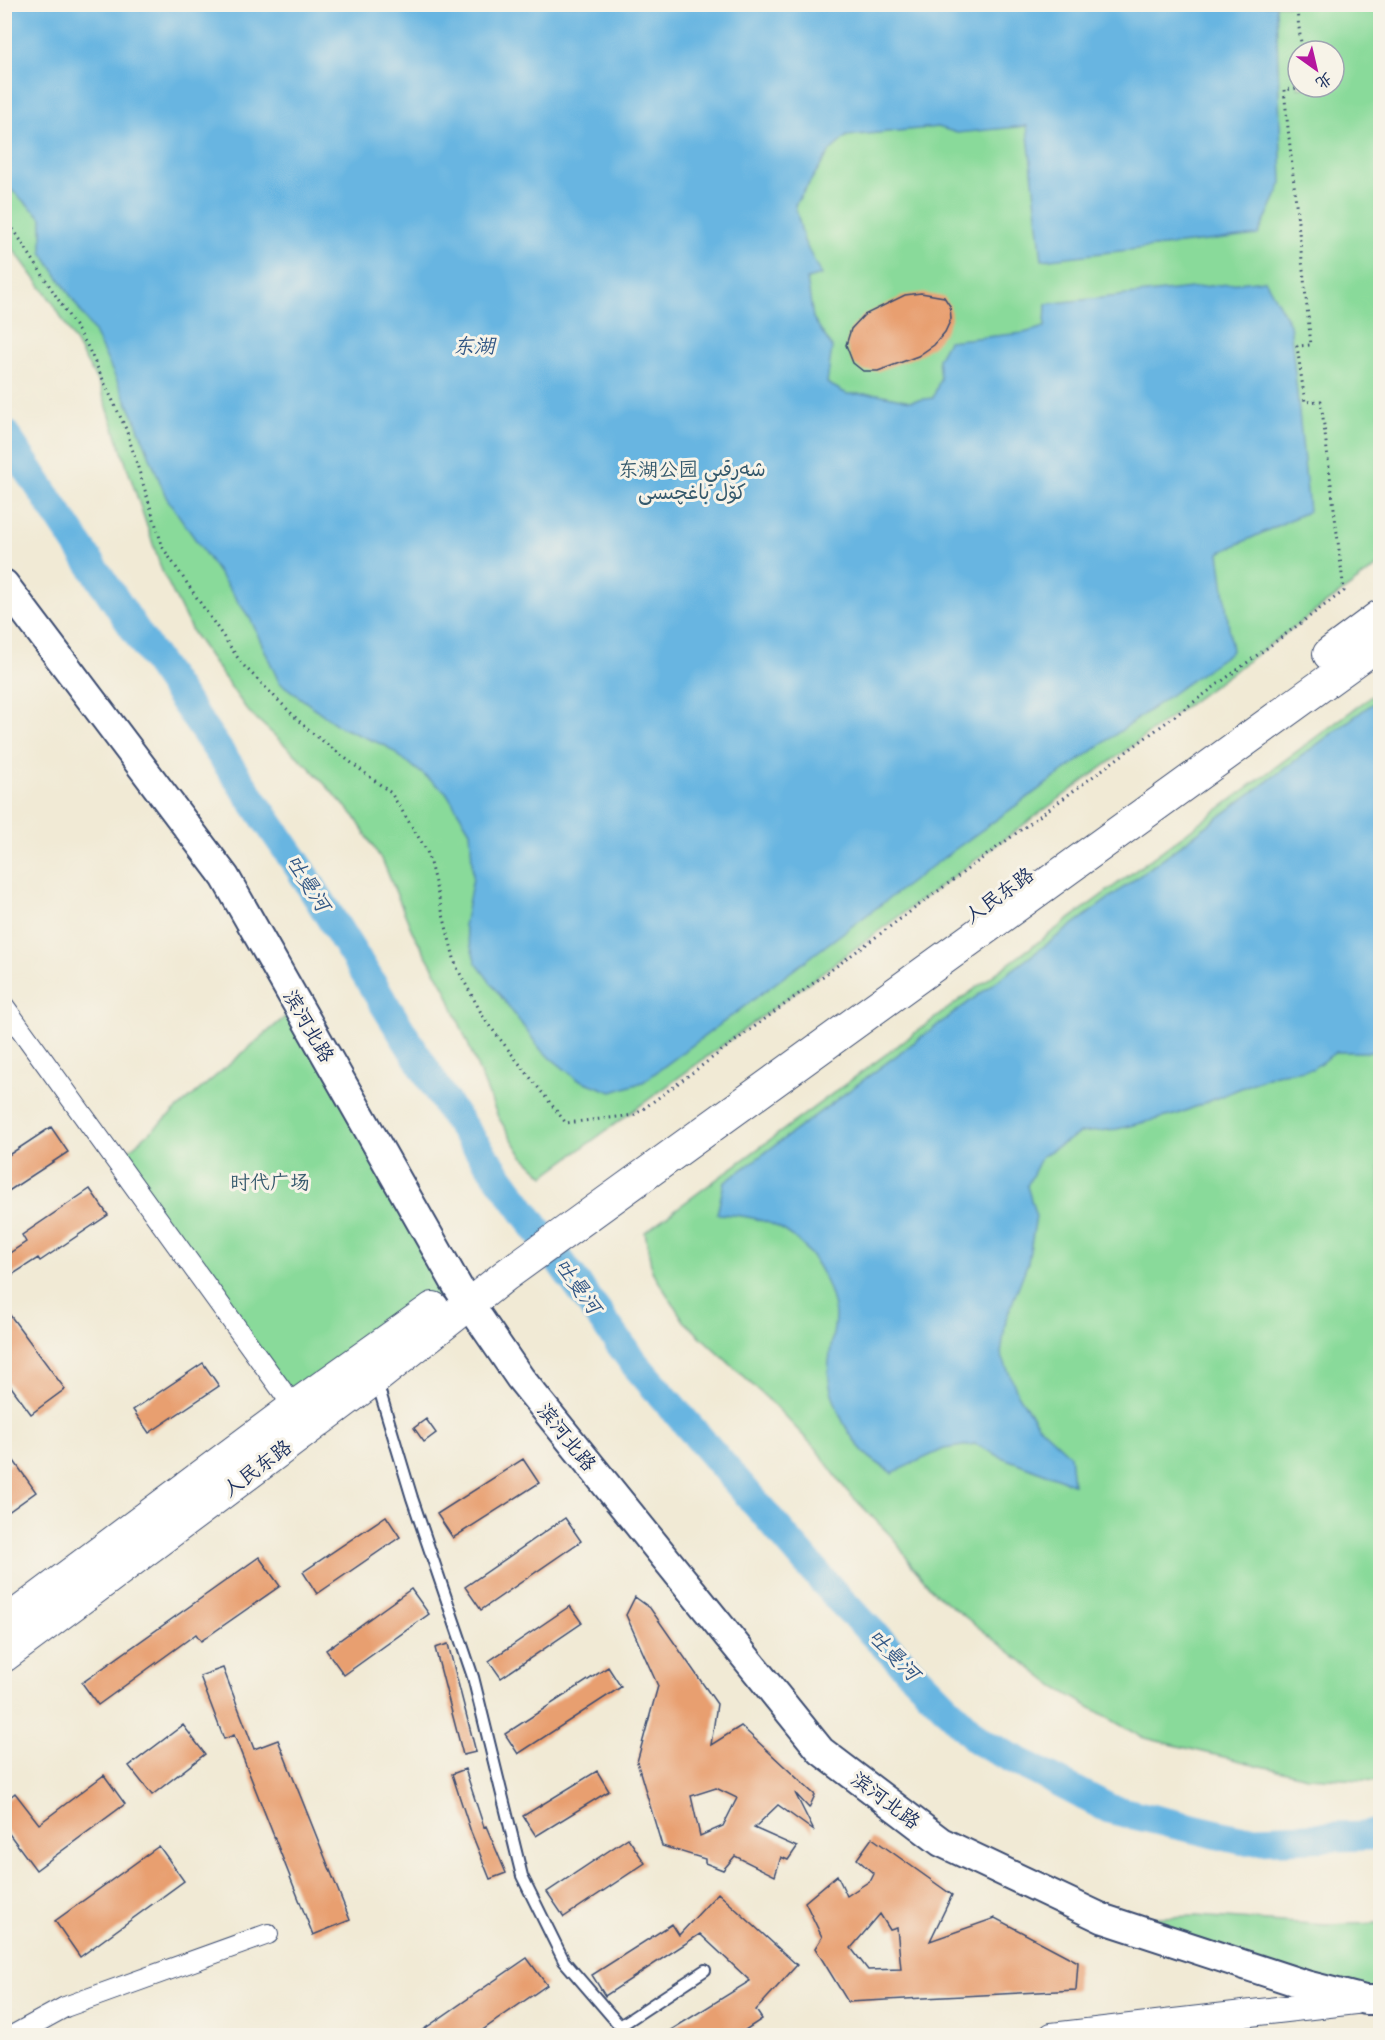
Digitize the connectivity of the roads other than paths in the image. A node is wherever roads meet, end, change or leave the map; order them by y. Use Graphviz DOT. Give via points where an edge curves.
graph roads {
  1 [pos="4,584"];
  2 [pos="1380,616"];
  3 [pos="1380,644"];
  4 [pos="4,1006"];
  5 [pos="624,1179"];
  6 [pos="465,1297"];
  7 [pos="376,1378"];
  8 [pos="294,1407"];
  9 [pos="4,1624"];
  10 [pos="4,1656"];
  11 [pos="268,1934"];
  12 [pos="705,1971"];
  13 [pos="1373,2000"];
  14 [pos="12,2036"];
  15 [pos="1052,2036"];
  1 -- 6 [label="main road, 滨河北路" via="225,877"];
  2 -- 5 [label="main road, 人民东路"];
  3 -- 5 [label="main road, 人民东路"];
  4 -- 8 [label="street"];
  5 -- 6 [label="main road, 人民东路"];
  6 -- 7 [label="main road, 人民东路"];
  6 -- 8 [label="main road, 人民东路"];
  6 -- 13 [label="main road, 滨河北路" via="520,1378 821,1751 941,1842 1104,1919 1306,1985"];
  7 -- 10 [label="main road, 人民东路"];
  7 -- 12 [label="lane" via="473,1677 522,1876 564,1961 620,2026"];
  8 -- 9 [label="main road, 人民东路"];
  11 -- 14 [label="street" via="64,2007"];
  13 -- 15 [label="street" via="1274,2008"];
}
